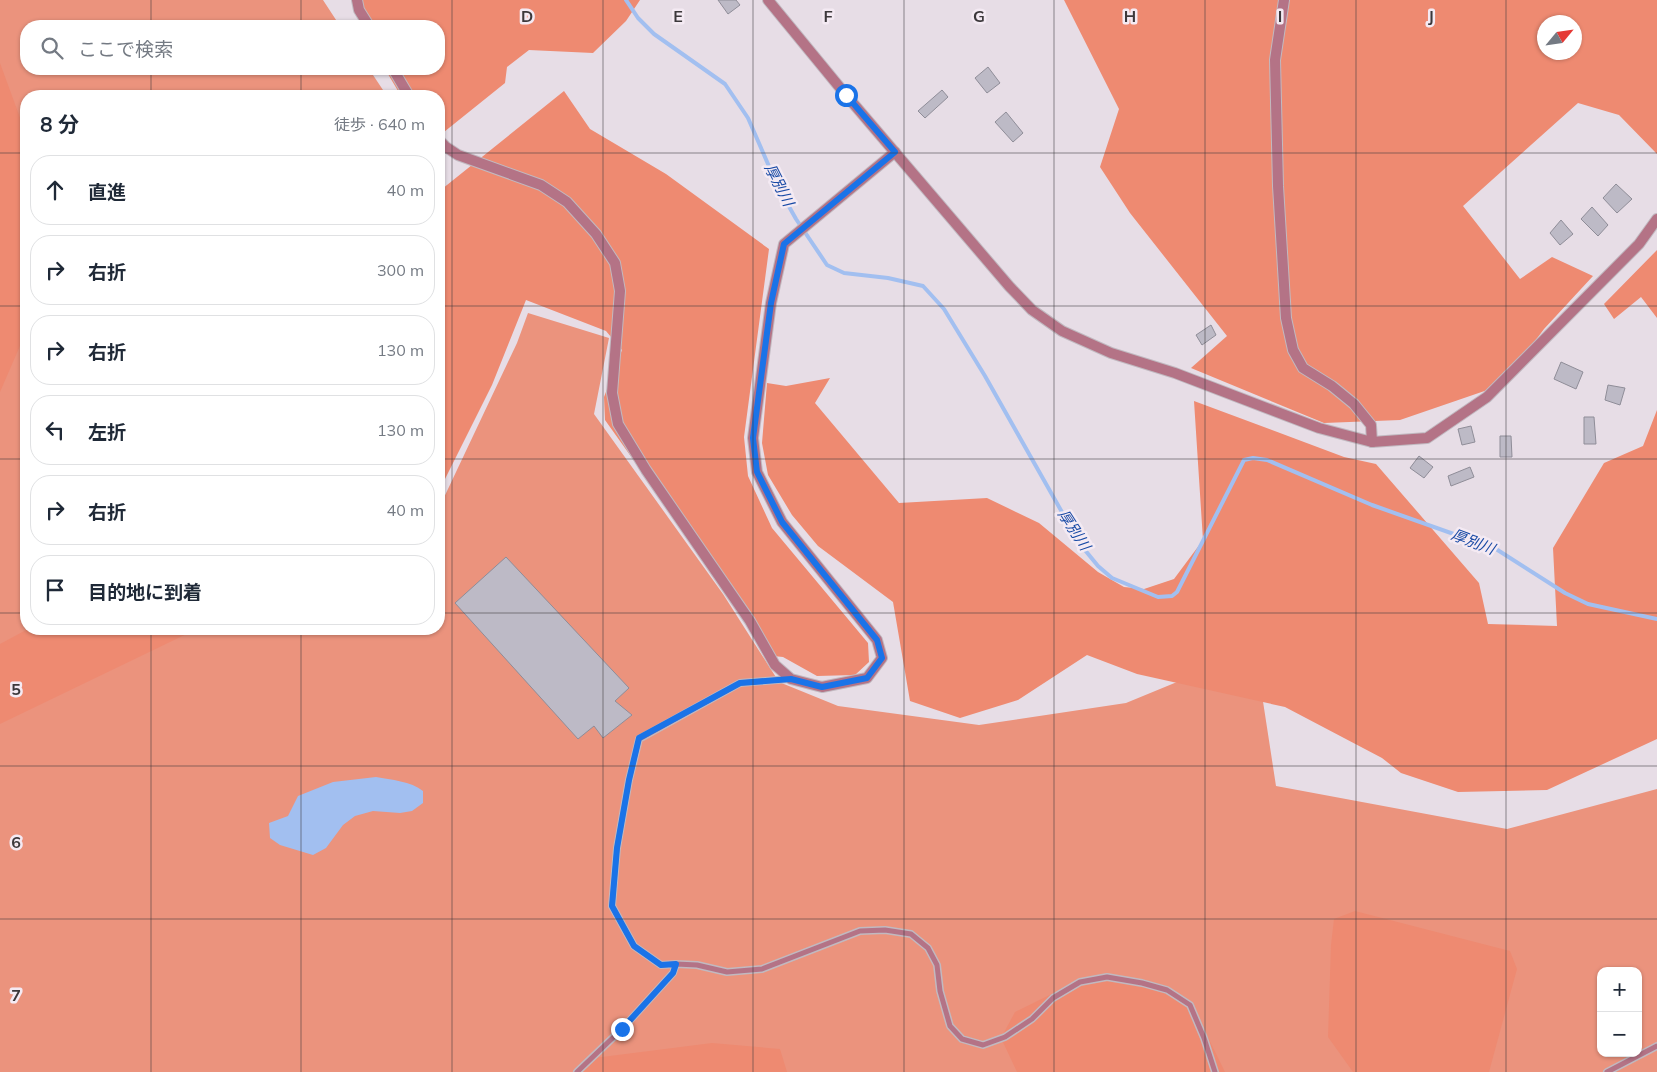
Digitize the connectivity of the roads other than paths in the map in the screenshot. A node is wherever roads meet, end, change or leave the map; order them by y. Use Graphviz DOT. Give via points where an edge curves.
graph roads {
  1 [pos="357,0"];
  2 [pos="768,0"];
  3 [pos="1284,0"];
  4 [pos="365,20"];
  5 [pos="397,75"];
  6 [pos="405,90"];
  7 [pos="445,146"];
  8 [pos="895,152"];
  9 [pos="1657,219"];
  10 [pos="1372,442"];
  11 [pos="791,679"];
  12 [pos="676,964"];
  13 [pos="1657,1046"];
  14 [pos="577,1072"];
  15 [pos="1215,1072"];
  16 [pos="1607,1072"];
  1 -- 4 [label="street"];
  2 -- 8 [label="street"];
  3 -- 10 [label="street" via="1275,60 1286,318 1293,350 1304,368 1354,404 1371,425"];
  5 -- 6 [label="street"];
  7 -- 11 [label="street" via="458,155 541,185 567,202 601,241 615,263 620,291 612,393 618,424 750,621 775,665"];
  8 -- 10 [label="street" via="1009,286 1032,310 1062,332 1111,353 1175,373 1319,428"];
  8 -- 11 [label="street" via="784,244 771,303 753,438 757,472 782,522 877,640 882,658 867,678 822,687"];
  9 -- 10 [label="street" via="1639,244 1487,396 1427,438"];
  11 -- 12 [label="lane" via="740,683 639,738 617,848 612,906 634,946 661,965"];
  12 -- 14 [label="lane" via="673,973 622,1029"];
  12 -- 15 [label="lane" via="727,972 762,969 860,931 911,934 928,948 936,965 950,1026 962,1039 983,1045 1005,1037 1032,1019 1053,998 1080,982 1107,977 1166,990 1190,1005"];
  13 -- 16 [label="lane"];
}
